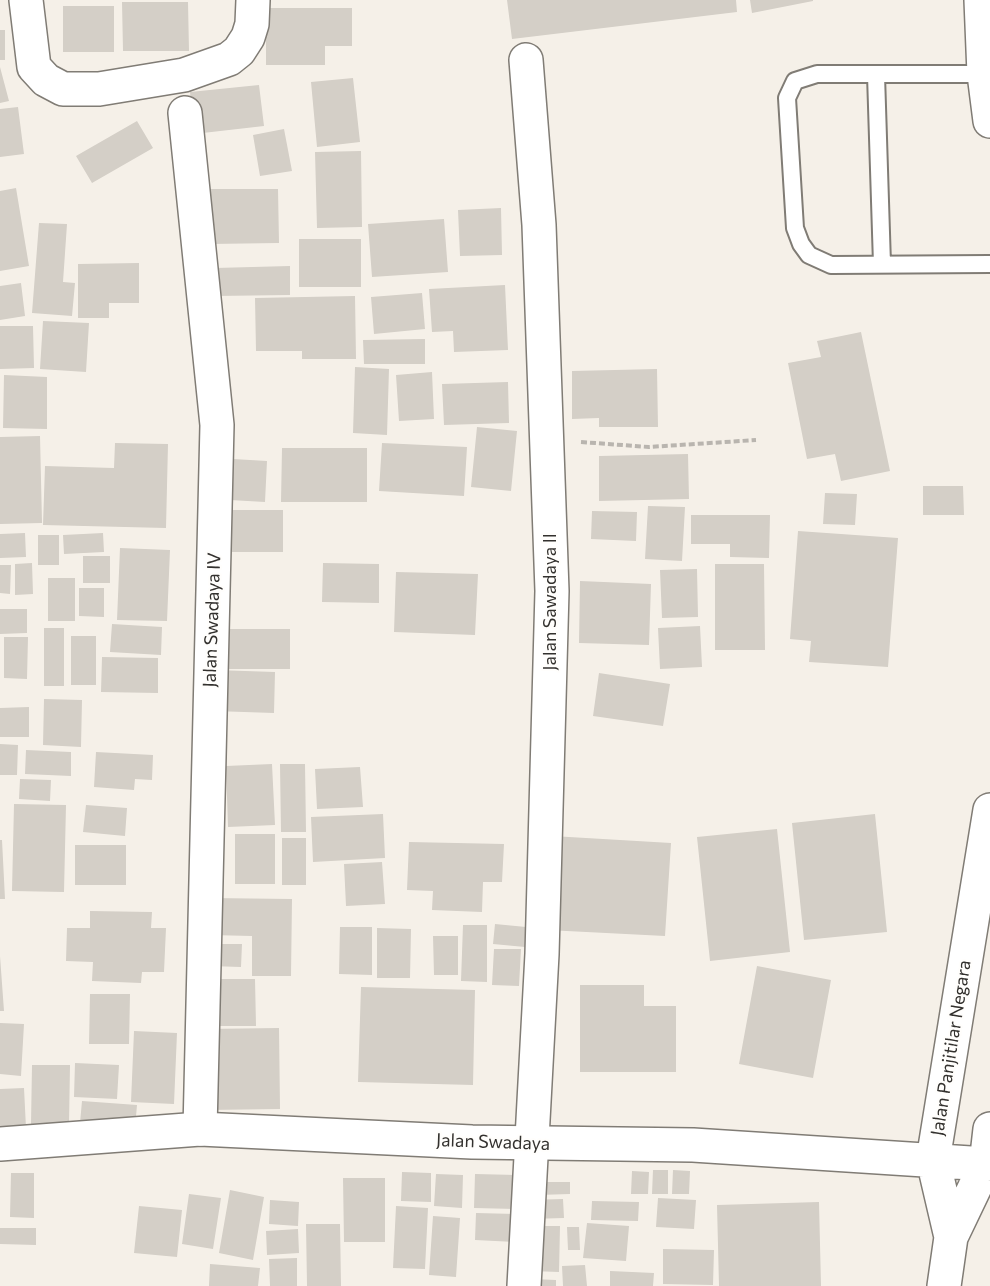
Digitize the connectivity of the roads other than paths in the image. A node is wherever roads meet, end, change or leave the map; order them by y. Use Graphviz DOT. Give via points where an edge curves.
graph roads {
  1 [pos="26,0"];
  2 [pos="981,0"];
  3 [pos="253,12"];
  4 [pos="526,60"];
  5 [pos="984,74"];
  6 [pos="876,75"];
  7 [pos="185,113"];
  8 [pos="990,121"];
  9 [pos="882,264"];
  10 [pos="990,264"];
  11 [pos="990,810"];
  12 [pos="200,1129"];
  13 [pos="990,1129"];
  14 [pos="0,1144"];
  15 [pos="533,1144"];
  16 [pos="933,1160"];
  17 [pos="986,1164"];
  18 [pos="951,1237"];
  19 [pos="524,1286"];
  20 [pos="944,1286"];
  1 -- 3 [label="street" via="34,67 46,80 63,89 99,89 184,75 229,59 239,51"];
  2 -- 5 [label="street"];
  4 -- 15 [label="street, Jalan Sawadaya II" via="539,225 552,591"];
  5 -- 6 [label="lane"];
  5 -- 8 [label="street"];
  6 -- 9 [label="lane"];
  6 -- 9 [label="lane" via="817,74 801,78 795,81 787,98 795,228 801,244 809,255 831,265"];
  7 -- 12 [label="street, Jalan Swadaya IV" via="217,425"];
  9 -- 10 [label="lane"];
  11 -- 16 [label="street, Jalan Panjitilar Negara"];
  12 -- 14 [label="street, Jalan Swadaya"];
  12 -- 15 [label="street, Jalan Swadaya"];
  13 -- 17 [label="street"];
  15 -- 16 [label="street, Jalan Swadaya" via="693,1145"];
  15 -- 19 [label="street, Jalan Sawadaya II"];
  16 -- 17 [label="street, Jalan Swadaya"];
  16 -- 18 [label="street, Jalan Panjitilar Negara"];
  17 -- 18 [label="street"];
  18 -- 20 [label="street, Jalan Panjitilar Negara"];
}
